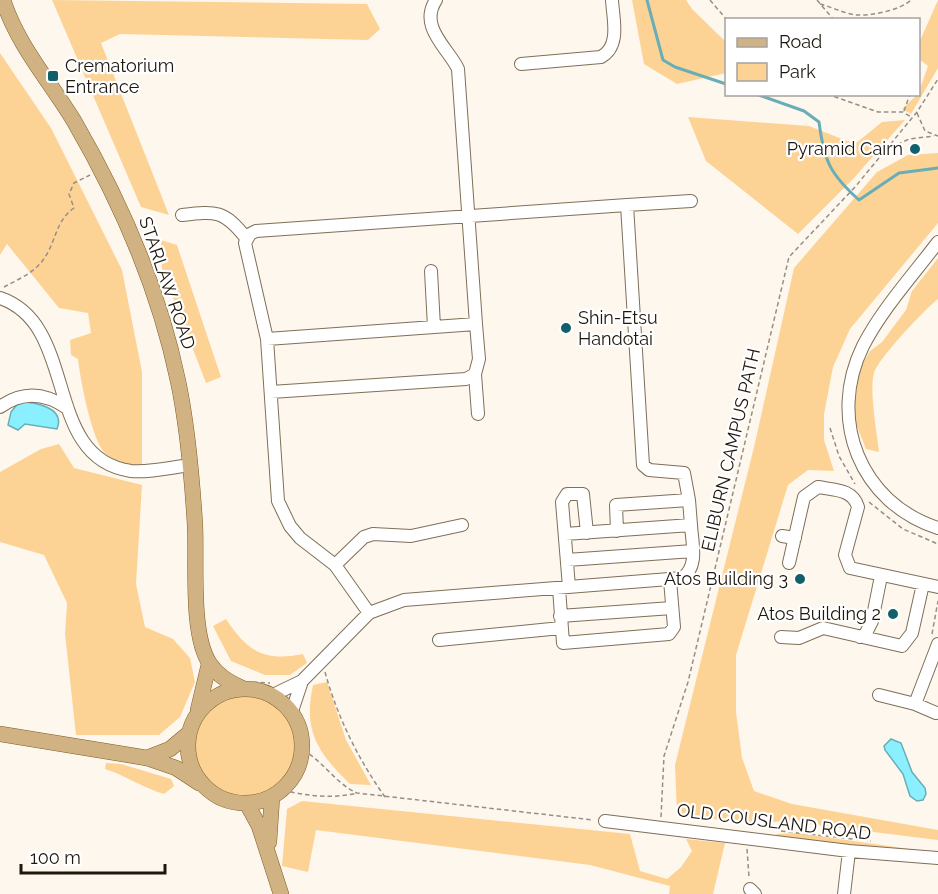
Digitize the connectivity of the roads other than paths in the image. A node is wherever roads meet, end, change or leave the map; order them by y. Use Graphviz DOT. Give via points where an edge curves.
graph roads {
  1 [pos="3,0"];
  2 [pos="436,0"];
  3 [pos="612,0"];
  4 [pos="0,26"];
  5 [pos="24,47"];
  6 [pos="521,64"];
  7 [pos="691,201"];
  8 [pos="627,205"];
  9 [pos="182,215"];
  10 [pos="470,216"];
  11 [pos="246,238"];
  12 [pos="938,242"];
  13 [pos="431,271"];
  14 [pos="0,298"];
  15 [pos="476,324"];
  16 [pos="434,327"];
  17 [pos="267,339"];
  18 [pos="475,374"];
  19 [pos="271,392"];
  20 [pos="0,407"];
  21 [pos="67,408"];
  22 [pos="478,414"];
  23 [pos="191,465"];
  24 [pos="689,500"];
  25 [pos="462,525"];
  26 [pos="691,525"];
  27 [pos="938,528"];
  28 [pos="617,531"];
  29 [pos="587,533"];
  30 [pos="565,534"];
  31 [pos="693,551"];
  32 [pos="567,560"];
  33 [pos="789,563"];
  34 [pos="335,565"];
  35 [pos="881,576"];
  36 [pos="670,580"];
  37 [pos="922,584"];
  38 [pos="938,587"];
  39 [pos="564,588"];
  40 [pos="672,608"];
  41 [pos="369,612"];
  42 [pos="560,622"];
  43 [pos="781,637"];
  44 [pos="860,637"];
  45 [pos="439,640"];
  46 [pos="935,640"];
  47 [pos="209,664"];
  48 [pos="297,684"];
  49 [pos="246,685"];
  50 [pos="273,695"];
  51 [pos="879,695"];
  52 [pos="915,704"];
  53 [pos="292,711"];
  54 [pos="198,712"];
  55 [pos="936,713"];
  56 [pos="0,734"];
  57 [pos="188,734"];
  58 [pos="147,758"];
  59 [pos="199,783"];
  60 [pos="277,793"];
  61 [pos="247,804"];
  62 [pos="605,821"];
  63 [pos="849,851"];
  64 [pos="269,857"];
  65 [pos="938,858"];
  66 [pos="281,894"];
  67 [pos="844,894"];
  1 -- 5 [label="main road, STARLAW ROAD"];
  2 -- 10 [label="street" via="434,32 458,69"];
  3 -- 6 [label="street" via="614,39 608,53 601,57"];
  4 -- 5 [label="main road, STARLAW ROAD"];
  5 -- 23 [label="main road, STARLAW ROAD" via="101,168 137,250 164,323"];
  7 -- 8 [label="street"];
  8 -- 10 [label="street"];
  8 -- 24 [label="street" via="643,465 649,471 684,473"];
  9 -- 11 [label="street" via="225,215"];
  10 -- 11 [label="street" via="256,231"];
  10 -- 15 [label="street"];
  11 -- 17 [label="street" via="245,248"];
  12 -- 27 [label="street" via="871,332 854,369 847,397 857,454 873,485 908,516"];
  13 -- 16 [label="street"];
  14 -- 21 [label="street" via="31,317 46,339"];
  15 -- 16 [label="street"];
  15 -- 18 [label="street" via="479,359"];
  16 -- 17 [label="street"];
  17 -- 19 [label="street"];
  18 -- 19 [label="street" via="466,379"];
  18 -- 22 [label="street"];
  19 -- 34 [label="street" via="277,495 282,513 300,538"];
  20 -- 21 [label="street" via="31,394 56,400"];
  21 -- 23 [label="street" via="86,446 111,465 142,471"];
  23 -- 47 [label="main road, STARLAW ROAD" via="199,631"];
  24 -- 26 [label="street"];
  24 -- 28 [label="street" via="616,505"];
  25 -- 34 [label="street" via="411,536 373,534 364,537"];
  26 -- 28 [label="street"];
  26 -- 31 [label="street"];
  28 -- 29 [label="street"];
  29 -- 30 [label="street"];
  29 -- 30 [label="street" via="585,498 580,492 573,492 562,502"];
  30 -- 32 [label="street"];
  31 -- 32 [label="street"];
  31 -- 36 [label="street" via="688,575"];
  32 -- 39 [label="street"];
  33 -- 35 [label="street" via="788,537 804,497 818,487 846,492 856,500 858,507 846,561 850,568"];
  34 -- 41 [label="street"];
  35 -- 37 [label="street"];
  35 -- 44 [label="street" via="872,621"];
  36 -- 39 [label="street"];
  36 -- 40 [label="street"];
  37 -- 38 [label="street"];
  37 -- 44 [label="street" via="907,643 897,646"];
  39 -- 41 [label="street" via="404,600"];
  39 -- 42 [label="street"];
  40 -- 42 [label="street"];
  40 -- 42 [label="street" via="674,627 669,634 563,643"];
  41 -- 48 [label="street"];
  42 -- 45 [label="street"];
  43 -- 44 [label="street" via="799,638 823,628"];
  46 -- 52 [label="street"];
  47 -- 49 [label="main road" via="224,679"];
  47 -- 54 [label="main road"];
  48 -- 50 [label="street"];
  48 -- 53 [label="street"];
  49 -- 50 [label="main road"];
  49 -- 54 [label="main road" via="214,697"];
  50 -- 53 [label="main road"];
  51 -- 52 [label="street"];
  52 -- 55 [label="street"];
  53 -- 60 [label="main road" via="303,750 299,766"];
  54 -- 57 [label="main road"];
  56 -- 58 [label="main road"];
  57 -- 58 [label="main road" via="170,749"];
  57 -- 59 [label="main road" via="188,756"];
  58 -- 59 [label="main road" via="176,768"];
  59 -- 61 [label="main road" via="229,801"];
  60 -- 61 [label="main road"];
  60 -- 64 [label="main road" via="268,826"];
  61 -- 64 [label="main road"];
  62 -- 63 [label="street, OLD COUSLAND ROAD"];
  63 -- 65 [label="street, OLD COUSLAND ROAD"];
  63 -- 67 [label="street"];
  64 -- 66 [label="main road"];
}
